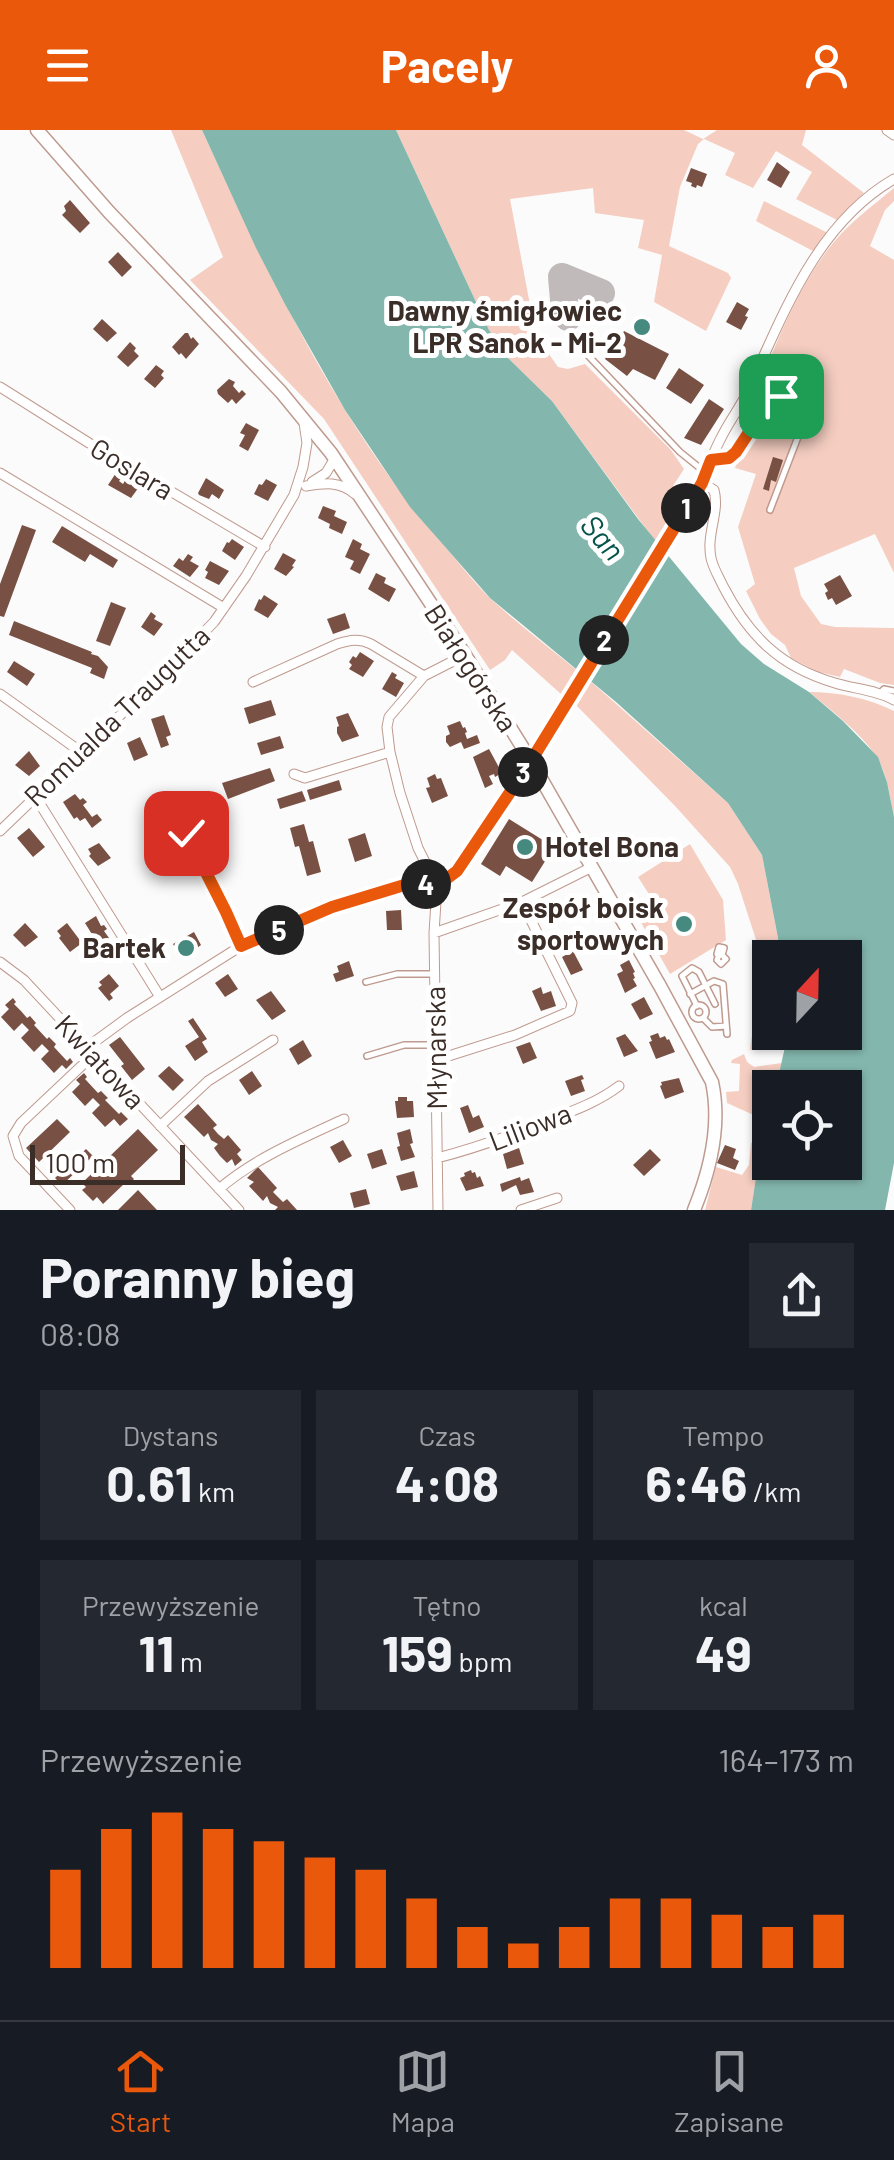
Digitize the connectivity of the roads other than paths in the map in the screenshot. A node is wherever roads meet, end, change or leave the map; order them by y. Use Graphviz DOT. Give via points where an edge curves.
graph roads {
  1 [pos="38,130"];
  2 [pos="887,130"];
  3 [pos="894,135"];
  4 [pos="894,179"];
  5 [pos="579,346"];
  6 [pos="0,387"];
  7 [pos="740,407"];
  8 [pos="302,415"];
  9 [pos="742,441"];
  10 [pos="325,455"];
  11 [pos="711,460"];
  12 [pos="303,467"];
  13 [pos="0,473"];
  14 [pos="704,478"];
  15 [pos="306,486"];
  16 [pos="294,495"];
  17 [pos="364,502"];
  18 [pos="770,510"];
  19 [pos="265,547"];
  20 [pos="224,608"];
  21 [pos="465,655"];
  22 [pos="424,676"];
  23 [pos="253,682"];
  24 [pos="894,691"];
  25 [pos="0,694"];
  26 [pos="878,694"];
  27 [pos="894,700"];
  28 [pos="80,752"];
  29 [pos="390,752"];
  30 [pos="531,761"];
  31 [pos="294,774"];
  32 [pos="35,796"];
  33 [pos="0,831"];
  34 [pos="186,833"];
  35 [pos="592,867"];
  36 [pos="437,886"];
  37 [pos="522,902"];
  38 [pos="434,933"];
  39 [pos="241,946"];
  40 [pos="721,955"];
  41 [pos="0,962"];
  42 [pos="434,974"];
  43 [pos="720,981"];
  44 [pos="366,982"];
  45 [pos="706,985"];
  46 [pos="690,994"];
  47 [pos="160,997"];
  48 [pos="724,1000"];
  49 [pos="715,1004"];
  50 [pos="696,1006"];
  51 [pos="705,1009"];
  52 [pos="703,1018"];
  53 [pos="726,1026"];
  54 [pos="728,1034"];
  55 [pos="273,1040"];
  56 [pos="435,1045"];
  57 [pos="90,1051"];
  58 [pos="367,1056"];
  59 [pos="436,1060"];
  60 [pos="619,1086"];
  61 [pos="344,1118"];
  62 [pos="160,1126"];
  63 [pos="437,1158"];
  64 [pos="219,1190"];
  65 [pos="557,1198"];
  66 [pos="70,1210"];
  67 [pos="238,1210"];
  68 [pos="438,1210"];
  69 [pos="521,1210"];
  70 [pos="694,1210"];
  1 -- 8 [label="street"];
  2 -- 3 [label="street"];
  4 -- 7 [label="street" via="826,242 795,288"];
  5 -- 14 [label="lane"];
  6 -- 19 [label="street, Goslara"];
  7 -- 9 [label="lane"];
  7 -- 11 [label="street"];
  8 -- 10 [label="street"];
  8 -- 12 [label="street, Romualda Traugutta" via="308,444"];
  9 -- 11 [label="lane" via="729,458"];
  9 -- 18 [label="lane" via="770,400 781,396 806,416"];
  10 -- 12 [label="street, Romualda Traugutta"];
  10 -- 15 [label="street, Romualda Traugutta" via="326,473"];
  10 -- 17 [label="street, Białogórska"];
  11 -- 14 [label="street"];
  12 -- 16 [label="street, Romualda Traugutta"];
  13 -- 20 [label="street"];
  14 -- 26 [label="street" via="716,501 708,540 712,563 754,635 815,677"];
  14 -- 30 [label="street"];
  15 -- 16 [label="street, Romualda Traugutta"];
  15 -- 17 [label="street" via="338,484"];
  16 -- 19 [label="street, Romualda Traugutta"];
  17 -- 21 [label="street, Białogórska"];
  19 -- 20 [label="street, Romualda Traugutta"];
  20 -- 28 [label="street, Romualda Traugutta"];
  21 -- 22 [label="street, Młynarska"];
  21 -- 30 [label="street, Białogórska"];
  22 -- 23 [label="street" via="372,644 352,640"];
  22 -- 29 [label="street, Młynarska" via="390,718"];
  24 -- 26 [label="lane"];
  25 -- 28 [label="street"];
  26 -- 27 [label="street"];
  28 -- 32 [label="street, Romualda Traugutta"];
  29 -- 31 [label="street" via="305,778"];
  29 -- 36 [label="street, Młynarska" via="418,848"];
  30 -- 35 [label="street, Białogórska"];
  30 -- 36 [label="street" via="464,862"];
  32 -- 33 [label="street, Romualda Traugutta"];
  32 -- 47 [label="street"];
  34 -- 39 [label="street"];
  35 -- 37 [label="street"];
  35 -- 70 [label="street, Białogórska" via="712,1082 714,1128"];
  36 -- 38 [label="street, Młynarska"];
  36 -- 39 [label="street" via="411,883 332,907"];
  37 -- 38 [label="street"];
  37 -- 59 [label="street" via="572,1003 570,1011"];
  38 -- 42 [label="street, Młynarska"];
  39 -- 47 [label="street"];
  40 -- 43 [label="lane"];
  41 -- 57 [label="street, Kwiatowa"];
  42 -- 44 [label="lane"];
  42 -- 56 [label="street, Młynarska"];
  43 -- 45 [label="lane"];
  43 -- 48 [label="lane"];
  45 -- 46 [label="lane"];
  45 -- 46 [label="lane" via="690,968 682,976"];
  45 -- 49 [label="lane"];
  46 -- 50 [label="lane"];
  47 -- 57 [label="street"];
  48 -- 49 [label="lane"];
  48 -- 53 [label="lane"];
  49 -- 51 [label="lane"];
  50 -- 51 [label="lane"];
  50 -- 52 [label="lane" via="694,1017"];
  51 -- 52 [label="lane"];
  52 -- 53 [label="lane" via="712,1027"];
  53 -- 54 [label="lane"];
  55 -- 62 [label="street" via="208,1081"];
  56 -- 58 [label="lane"];
  56 -- 59 [label="street, Młynarska"];
  57 -- 62 [label="street, Kwiatowa"];
  57 -- 66 [label="street" via="14,1136 19,1156"];
  59 -- 63 [label="street, Młynarska"];
  60 -- 63 [label="street, Liliowa" via="550,1120"];
  61 -- 64 [label="street"];
  62 -- 64 [label="street, Kwiatowa"];
  63 -- 68 [label="street, Młynarska"];
  64 -- 67 [label="street, Kwiatowa"];
  65 -- 69 [label="street"];
}
